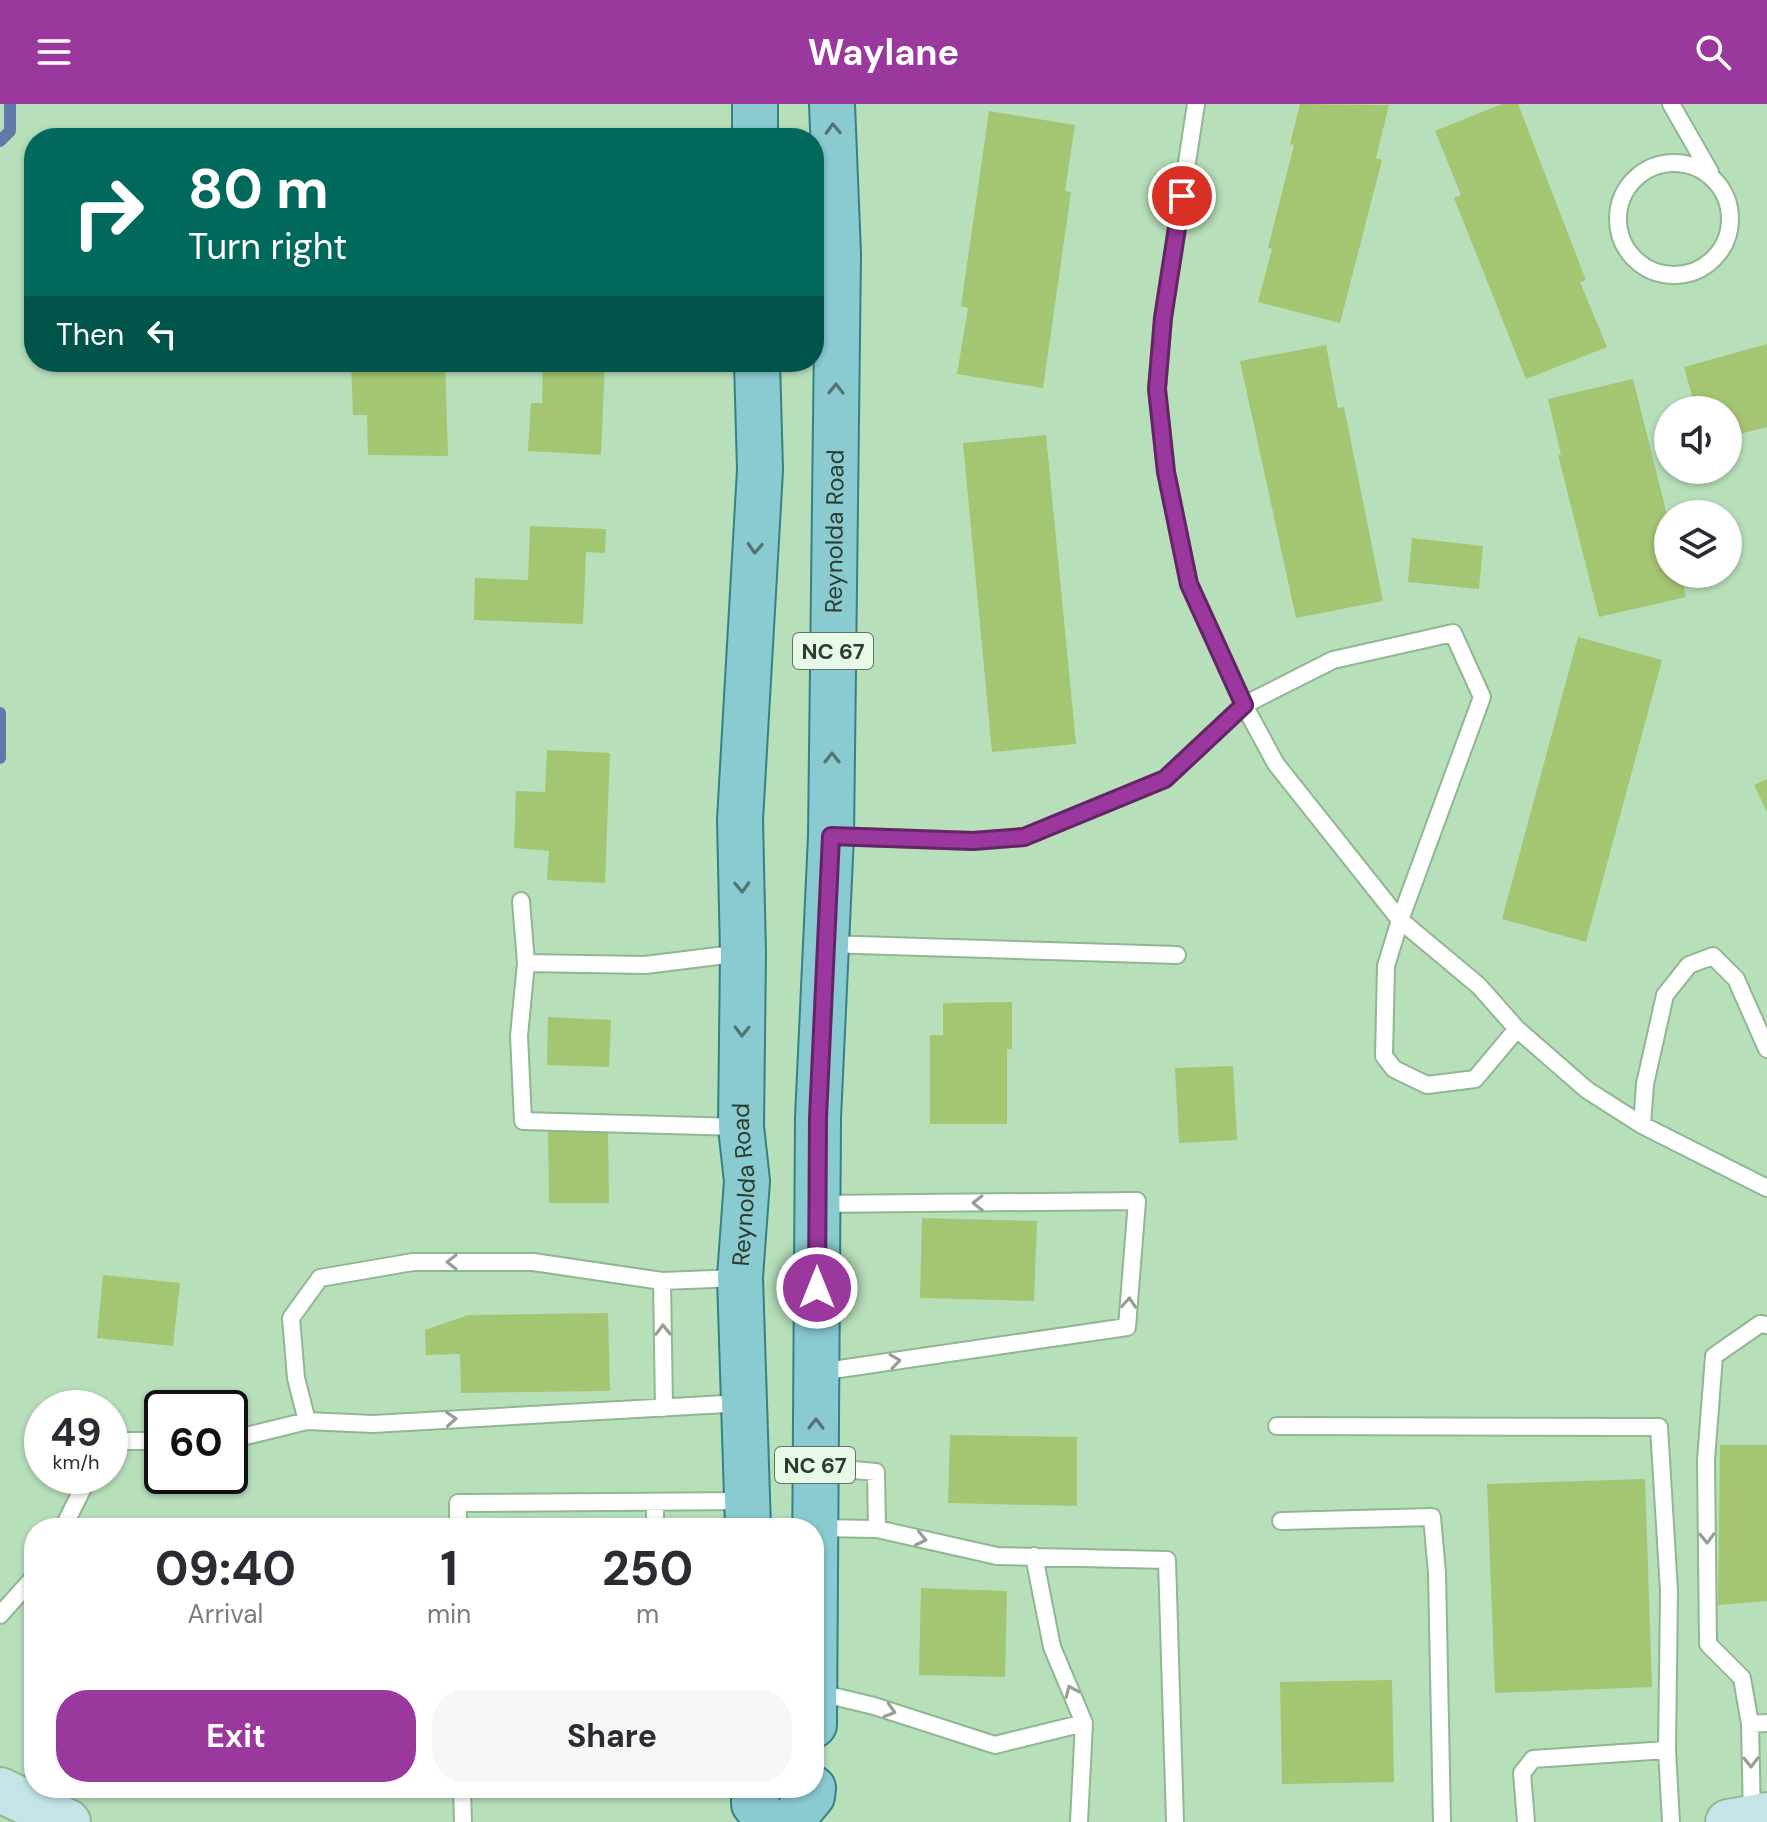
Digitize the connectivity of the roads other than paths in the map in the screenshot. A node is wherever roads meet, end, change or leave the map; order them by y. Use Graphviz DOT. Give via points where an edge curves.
graph roads {
  1 [pos="755,104"];
  2 [pos="832,104"];
  3 [pos="1196,104"];
  4 [pos="1671,104"];
  5 [pos="755,128"];
  6 [pos="1713,178"];
  7 [pos="757,372"];
  8 [pos="1244,705"];
  9 [pos="831,836"];
  10 [pos="521,901"];
  11 [pos="1400,920"];
  12 [pos="825,944"];
  13 [pos="743,953"];
  14 [pos="1177,955"];
  15 [pos="526,963"];
  16 [pos="1517,1029"];
  17 [pos="1767,1049"];
  18 [pos="1642,1125"];
  19 [pos="741,1127"];
  20 [pos="1767,1188"];
  21 [pos="816,1204"];
  22 [pos="740,1277"];
  23 [pos="662,1281"];
  24 [pos="1767,1325"];
  25 [pos="817,1372"];
  26 [pos="745,1403"];
  27 [pos="664,1408"];
  28 [pos="307,1421"];
  29 [pos="1277,1426"];
  30 [pos="248,1436"];
  31 [pos="815,1467"];
  32 [pos="80,1494"];
  33 [pos="655,1502"];
  34 [pos="748,1514"];
  35 [pos="68,1518"];
  36 [pos="458,1518"];
  37 [pos="655,1518"];
  38 [pos="817,1518"];
  39 [pos="1281,1521"];
  40 [pos="824,1528"];
  41 [pos="877,1529"];
  42 [pos="1034,1556"];
  43 [pos="24,1588"];
  44 [pos="0,1615"];
  45 [pos="824,1694"];
  46 [pos="1084,1723"];
  47 [pos="1758,1724"];
  48 [pos="1667,1750"];
  49 [pos="0,1790"];
  50 [pos="462,1798"];
  51 [pos="754,1798"];
  52 [pos="810,1798"];
  53 [pos="1749,1818"];
  54 [pos="68,1822"];
  55 [pos="463,1822"];
  56 [pos="769,1822"];
  57 [pos="790,1822"];
  58 [pos="1079,1822"];
  59 [pos="1175,1822"];
  60 [pos="1442,1822"];
  61 [pos="1526,1822"];
  62 [pos="1671,1822"];
  1 -- 5 [label="main road"];
  9 -- 2 [label="main road, Reynolda Road / NC 67, one-way" via="838,254"];
  3 -- 8 [label="lane" via="1157,389 1166,472 1189,584"];
  4 -- 6 [label="lane"];
  6 -- 6 [label="lane" via="1679,162 1643,171 1630,183 1621,199 1618,226 1628,252 1641,265 1676,276 1711,262 1723,248 1731,211"];
  7 -- 13 [label="main road, Reynolda Road / NC 67, one-way" via="760,470 740,820"];
  8 -- 9 [label="lane" via="1165,779 1024,837 973,841"];
  8 -- 11 [label="lane" via="1276,764"];
  8 -- 11 [label="lane" via="1333,660 1453,633 1482,697"];
  9 -- 12 [label="main road, Reynolda Road / NC 67"];
  10 -- 15 [label="lane"];
  11 -- 16 [label="lane" via="1479,986"];
  11 -- 16 [label="lane" via="1386,966 1384,1056 1394,1069 1427,1085 1475,1079"];
  12 -- 14 [label="lane"];
  12 -- 21 [label="main road, Reynolda Road / NC 67"];
  13 -- 15 [label="lane" via="645,965"];
  13 -- 19 [label="main road, Reynolda Road / NC 67, one-way"];
  15 -- 19 [label="lane" via="519,1036 523,1121"];
  16 -- 18 [label="lane" via="1587,1090"];
  17 -- 18 [label="lane" via="1736,979 1713,956 1689,965 1665,995 1645,1084"];
  18 -- 20 [label="lane"];
  19 -- 22 [label="main road, Reynolda Road / NC 67" via="747,1181"];
  21 -- 25 [label="main road, Reynolda Road / NC 67"];
  25 -- 21 [label="lane, one-way" via="1127,1327 1137,1201"];
  22 -- 23 [label="lane"];
  22 -- 26 [label="main road, Reynolda Road / NC 67"];
  27 -- 23 [label="lane, one-way"];
  23 -- 28 [label="lane, one-way" via="533,1262 413,1262 320,1278 291,1318 296,1378"];
  24 -- 47 [label="lane, one-way" via="1760,1324 1714,1356 1706,1460 1708,1644 1742,1678"];
  31 -- 25 [label="main road, Reynolda Road / NC 67, one-way"];
  26 -- 27 [label="lane"];
  26 -- 34 [label="main road, Reynolda Road / NC 67"];
  28 -- 27 [label="lane, one-way" via="373,1424"];
  28 -- 30 [label="lane"];
  29 -- 48 [label="lane" via="1659,1427 1669,1591"];
  31 -- 38 [label="main road, Reynolda Road / NC 67"];
  31 -- 41 [label="lane" via="876,1472"];
  32 -- 35 [label="lane"];
  33 -- 34 [label="lane"];
  33 -- 36 [label="lane" via="458,1503"];
  33 -- 37 [label="lane"];
  39 -- 60 [label="lane" via="1432,1517"];
  40 -- 41 [label="lane"];
  41 -- 42 [label="lane, one-way" via="997,1556"];
  46 -- 42 [label="lane, one-way" via="1052,1647"];
  42 -- 59 [label="lane" via="1167,1560"];
  43 -- 44 [label="lane"];
  45 -- 46 [label="lane, one-way" via="995,1745"];
  46 -- 58 [label="lane"];
  47 -- 53 [label="lane, one-way"];
  48 -- 61 [label="lane" via="1533,1759 1522,1773"];
  48 -- 62 [label="lane"];
  49 -- 54 [label="main road"];
  50 -- 55 [label="lane"];
  51 -- 56 [label="main road"];
  52 -- 57 [label="main road"];
}
